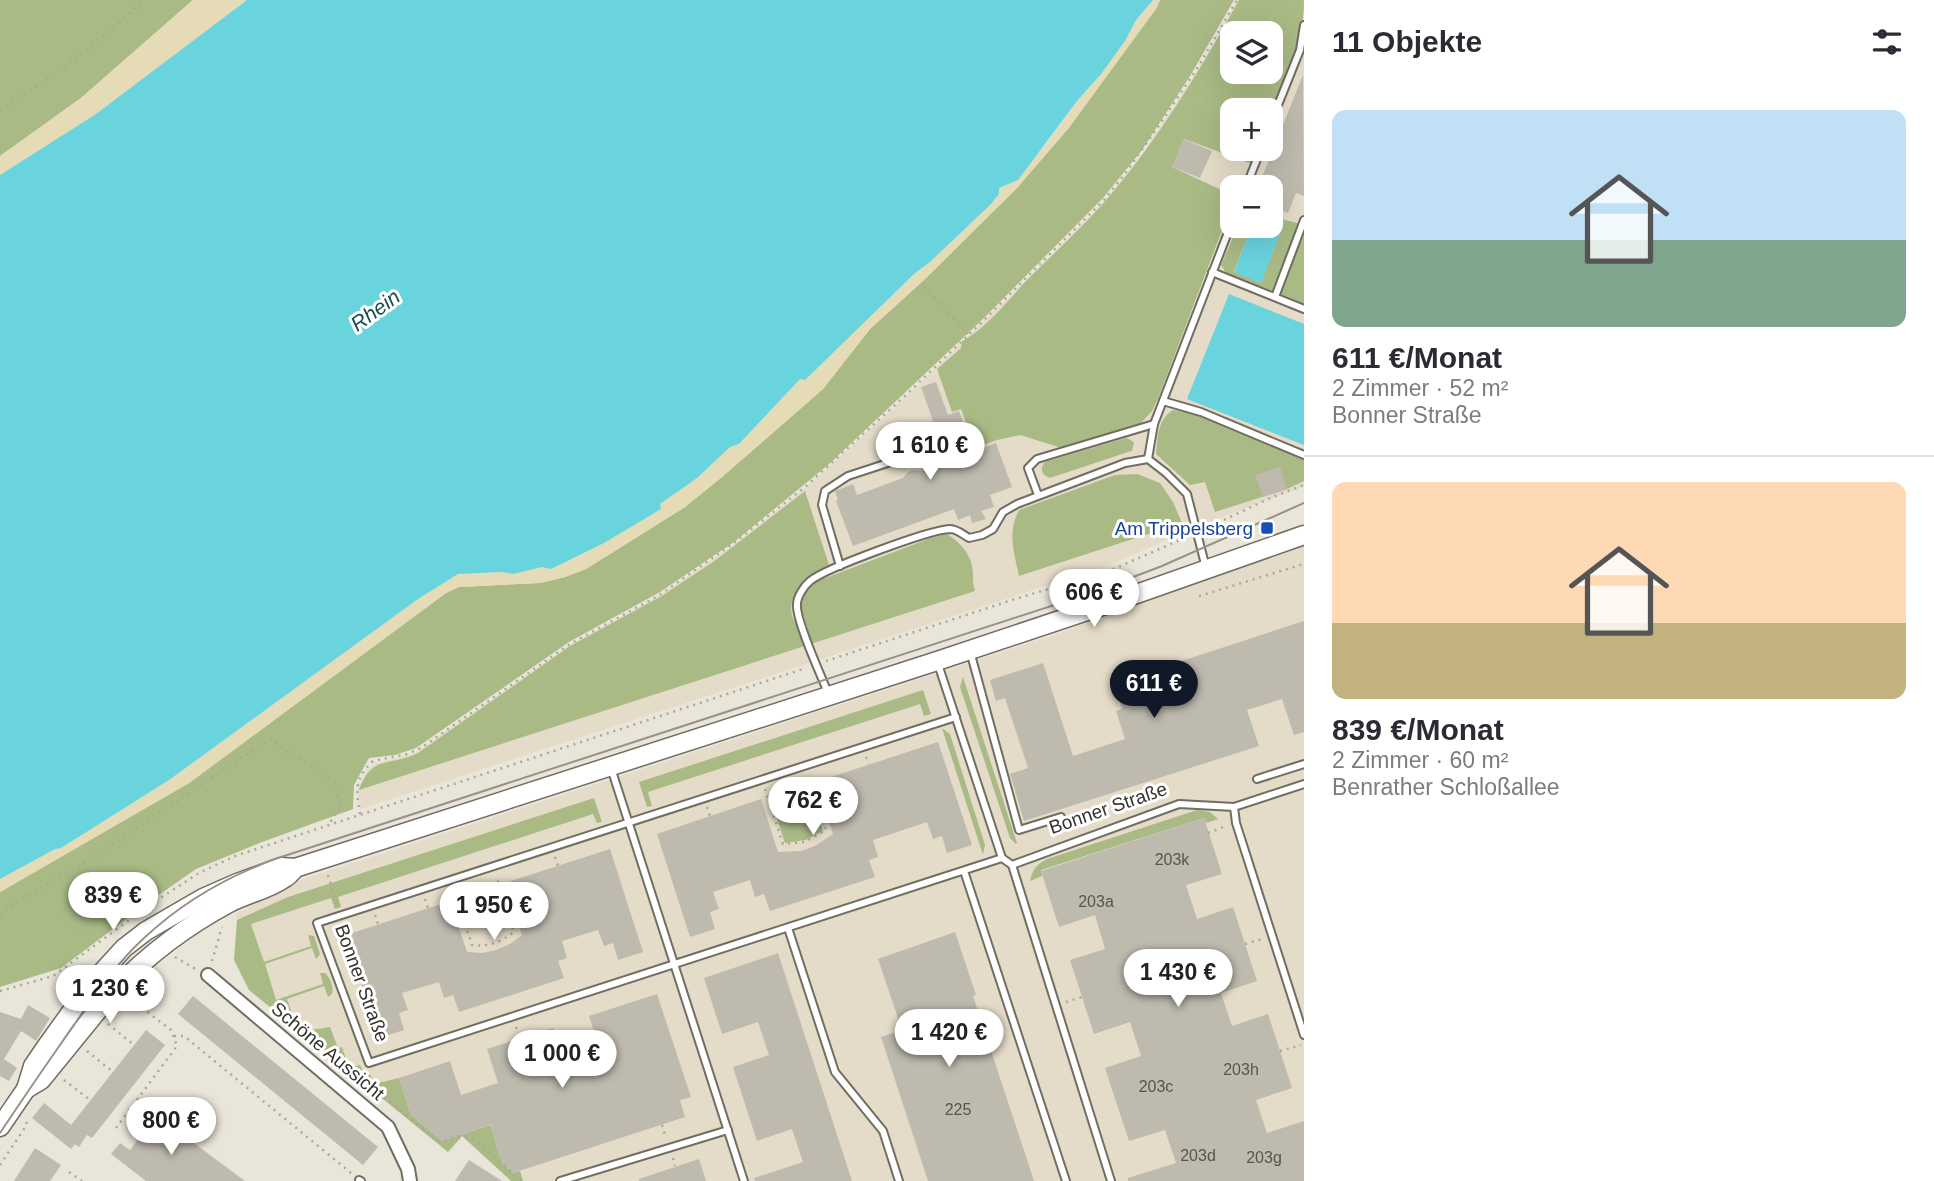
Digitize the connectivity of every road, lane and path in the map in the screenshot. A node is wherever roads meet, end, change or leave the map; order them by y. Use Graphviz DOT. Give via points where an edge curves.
graph roads {
  1 [pos="144,0"];
  2 [pos="1237,0"];
  3 [pos="1304,25"];
  4 [pos="1281,98"];
  5 [pos="0,110"];
  6 [pos="1304,220"];
  7 [pos="1226,238"];
  8 [pos="1212,272"];
  9 [pos="924,287"];
  10 [pos="1275,297"];
  11 [pos="1304,309"];
  12 [pos="968,334"];
  13 [pos="1163,401"];
  14 [pos="1154,424"];
  15 [pos="1304,455"];
  16 [pos="909,456"];
  17 [pos="1148,459"];
  18 [pos="1304,485"];
  19 [pos="1038,495"];
  20 [pos="1197,533"];
  21 [pos="1304,535"];
  22 [pos="1304,564"];
  23 [pos="840,566"];
  24 [pos="1206,570"];
  25 [pos="1199,596"];
  26 [pos="970,650"];
  27 [pos="937,661"];
  28 [pos="817,664"];
  29 [pos="829,695"];
  30 [pos="956,717"];
  31 [pos="1304,764"];
  32 [pos="805,765"];
  33 [pos="610,766"];
  34 [pos="762,779"];
  35 [pos="1257,779"];
  36 [pos="1304,784"];
  37 [pos="1234,807"];
  38 [pos="360,814"];
  39 [pos="1061,817"];
  40 [pos="628,822"];
  41 [pos="1236,823"];
  42 [pos="330,824"];
  43 [pos="1208,832"];
  44 [pos="1002,858"];
  45 [pos="323,859"];
  46 [pos="1012,864"];
  47 [pos="493,866"];
  48 [pos="296,868"];
  49 [pos="964,871"];
  50 [pos="450,880"];
  51 [pos="230,903"];
  52 [pos="0,915"];
  53 [pos="340,915"];
  54 [pos="788,928"];
  55 [pos="1272,935"];
  56 [pos="1245,944"];
  57 [pos="160,949"];
  58 [pos="674,965"];
  59 [pos="208,975"];
  60 [pos="116,988"];
  61 [pos="0,990"];
  62 [pos="1082,997"];
  63 [pos="1056,1006"];
  64 [pos="94,1014"];
  65 [pos="174,1035"];
  66 [pos="1304,1035"];
  67 [pos="73,1041"];
  68 [pos="1304,1044"];
  69 [pos="134,1045"];
  70 [pos="1280,1051"];
  71 [pos="369,1063"];
  72 [pos="50,1070"];
  73 [pos="113,1072"];
  74 [pos="26,1088"];
  75 [pos="90,1100"];
  76 [pos="0,1127"];
  77 [pos="117,1128"];
  78 [pos="728,1130"];
  79 [pos="69,1172"];
  80 [pos="409,1175"];
  81 [pos="82,1181"];
  82 [pos="360,1181"];
  83 [pos="522,1181"];
  84 [pos="560,1181"];
  85 [pos="744,1181"];
  86 [pos="899,1181"];
  87 [pos="1066,1181"];
  88 [pos="1111,1181"];
  1 -- 5 [label="path"];
  2 -- 12 [label="path" via="1198,67 1104,200"];
  3 -- 4 [label="lane" via="1300,50"];
  6 -- 10 [label="lane"];
  7 -- 8 [label="lane"];
  8 -- 10 [label="lane"];
  8 -- 13 [label="lane"];
  9 -- 12 [label="path"];
  10 -- 11 [label="lane"];
  12 -- 38 [label="path" via="805,488 734,543 658,596 570,644 421,748 373,761 357,784"];
  13 -- 14 [label="lane"];
  13 -- 15 [label="lane"];
  14 -- 17 [label="lane"];
  14 -- 19 [label="lane" via="1037,459 1028,468"];
  16 -- 23 [label="lane" via="848,476 825,491 822,505"];
  17 -- 19 [label="lane"];
  17 -- 20 [label="lane" via="1187,494"];
  18 -- 20 [label="path"];
  19 -- 23 [label="lane" via="1003,512 993,530 982,536 968,538 954,529 935,530"];
  20 -- 24 [label="lane"];
  20 -- 28 [label="path" via="1109,571"];
  21 -- 24 [label="main road"];
  22 -- 25 [label="path"];
  23 -- 28 [label="lane" via="811,580 797,603"];
  24 -- 26 [label="main road"];
  26 -- 27 [label="main road"];
  26 -- 39 [label="lane" via="1019,830"];
  27 -- 29 [label="main road"];
  27 -- 30 [label="lane"];
  28 -- 29 [label="lane"];
  28 -- 38 [label="path"];
  29 -- 33 [label="main road"];
  30 -- 32 [label="lane, Bonner Straße"];
  30 -- 44 [label="lane"];
  31 -- 35 [label="lane"];
  32 -- 34 [label="lane, Bonner Straße"];
  32 -- 34 [label="path" via="826,830 805,842 783,844"];
  33 -- 40 [label="lane"];
  33 -- 45 [label="main road"];
  34 -- 40 [label="lane, Bonner Straße"];
  36 -- 37 [label="lane"];
  37 -- 41 [label="lane"];
  37 -- 46 [label="lane, Bonner Straße" via="1179,804"];
  38 -- 42 [label="path"];
  40 -- 47 [label="lane, Bonner Straße"];
  40 -- 58 [label="lane"];
  41 -- 43 [label="path"];
  41 -- 55 [label="lane"];
  42 -- 52 [label="path" via="340,806 334,781 271,739"];
  42 -- 61 [label="path" via="199,873 53,976"];
  44 -- 46 [label="lane"];
  44 -- 49 [label="lane, Bonner Straße"];
  45 -- 48 [label="main road"];
  45 -- 53 [label="path"];
  46 -- 63 [label="lane"];
  47 -- 50 [label="lane, Bonner Straße"];
  47 -- 50 [label="path" via="514,932 495,943 472,946"];
  48 -- 51 [label="main road" via="284,879"];
  48 -- 74 [label="main road" via="281,867 237,883 146,931 107,964 87,990 33,1066"];
  49 -- 54 [label="lane, Bonner Straße"];
  49 -- 87 [label="lane"];
  50 -- 53 [label="lane, Bonner Straße"];
  51 -- 57 [label="main road"];
  51 -- 59 [label="path"];
  53 -- 71 [label="lane, Bonner Straße" via="317,923"];
  54 -- 58 [label="lane, Bonner Straße"];
  54 -- 86 [label="lane" via="835,1072 884,1131"];
  55 -- 56 [label="path"];
  55 -- 66 [label="lane"];
  57 -- 59 [label="path"];
  57 -- 60 [label="main road"];
  58 -- 71 [label="lane, Bonner Straße"];
  58 -- 78 [label="lane"];
  59 -- 80 [label="street, Schöne Aussicht" via="388,1127"];
  60 -- 64 [label="main road"];
  60 -- 65 [label="path"];
  62 -- 63 [label="path"];
  63 -- 88 [label="lane"];
  64 -- 67 [label="main road"];
  64 -- 69 [label="path"];
  65 -- 77 [label="path" via="177,1046"];
  65 -- 82 [label="path" via="184,1036"];
  67 -- 72 [label="main road"];
  67 -- 73 [label="path"];
  68 -- 70 [label="path"];
  71 -- 83 [label="path" via="361,1077 436,1140 467,1136"];
  72 -- 74 [label="main road"];
  72 -- 75 [label="path"];
  74 -- 76 [label="main road"];
  78 -- 84 [label="lane"];
  78 -- 85 [label="lane"];
  79 -- 81 [label="path"];
}
